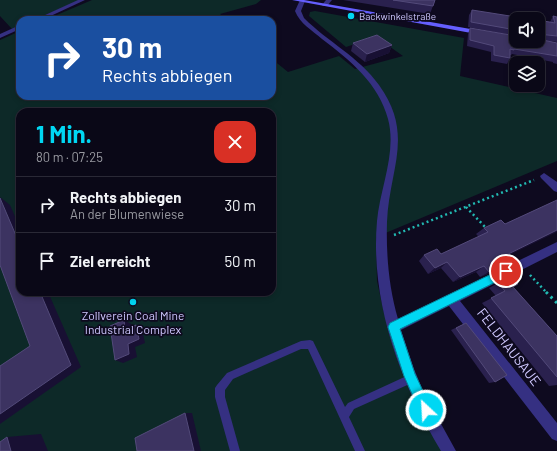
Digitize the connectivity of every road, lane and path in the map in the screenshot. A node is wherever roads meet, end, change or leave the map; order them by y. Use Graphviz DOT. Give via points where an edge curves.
graph roads {
  1 [pos="82,0"];
  2 [pos="298,1"];
  3 [pos="327,2"];
  4 [pos="46,16"];
  5 [pos="16,30"];
  6 [pos="493,35"];
  7 [pos="0,36"];
  8 [pos="544,176"];
  9 [pos="557,188"];
  10 [pos="381,240"];
  11 [pos="557,247"];
  12 [pos="451,298"];
  13 [pos="394,327"];
  14 [pos="411,379"];
  15 [pos="344,417"];
  16 [pos="557,434"];
  17 [pos="235,451"];
  18 [pos="360,451"];
  19 [pos="449,451"];
  1 -- 4 [label="street"];
  2 -- 3 [label="main road"];
  2 -- 10 [label="street" via="300,16 368,74 388,108 393,123 395,145"];
  3 -- 6 [label="main road"];
  5 -- 7 [label="street"];
  8 -- 9 [label="street"];
  8 -- 10 [label="path"];
  10 -- 13 [label="street" via="386,296"];
  11 -- 12 [label="street"];
  12 -- 13 [label="street"];
  12 -- 16 [label="street, FELDHAUSAUE"];
  13 -- 14 [label="street"];
  14 -- 15 [label="lane" via="351,406"];
  14 -- 19 [label="street"];
  15 -- 17 [label="lane" via="310,344 301,345 230,376 220,388 220,397"];
  15 -- 18 [label="lane"];
}
